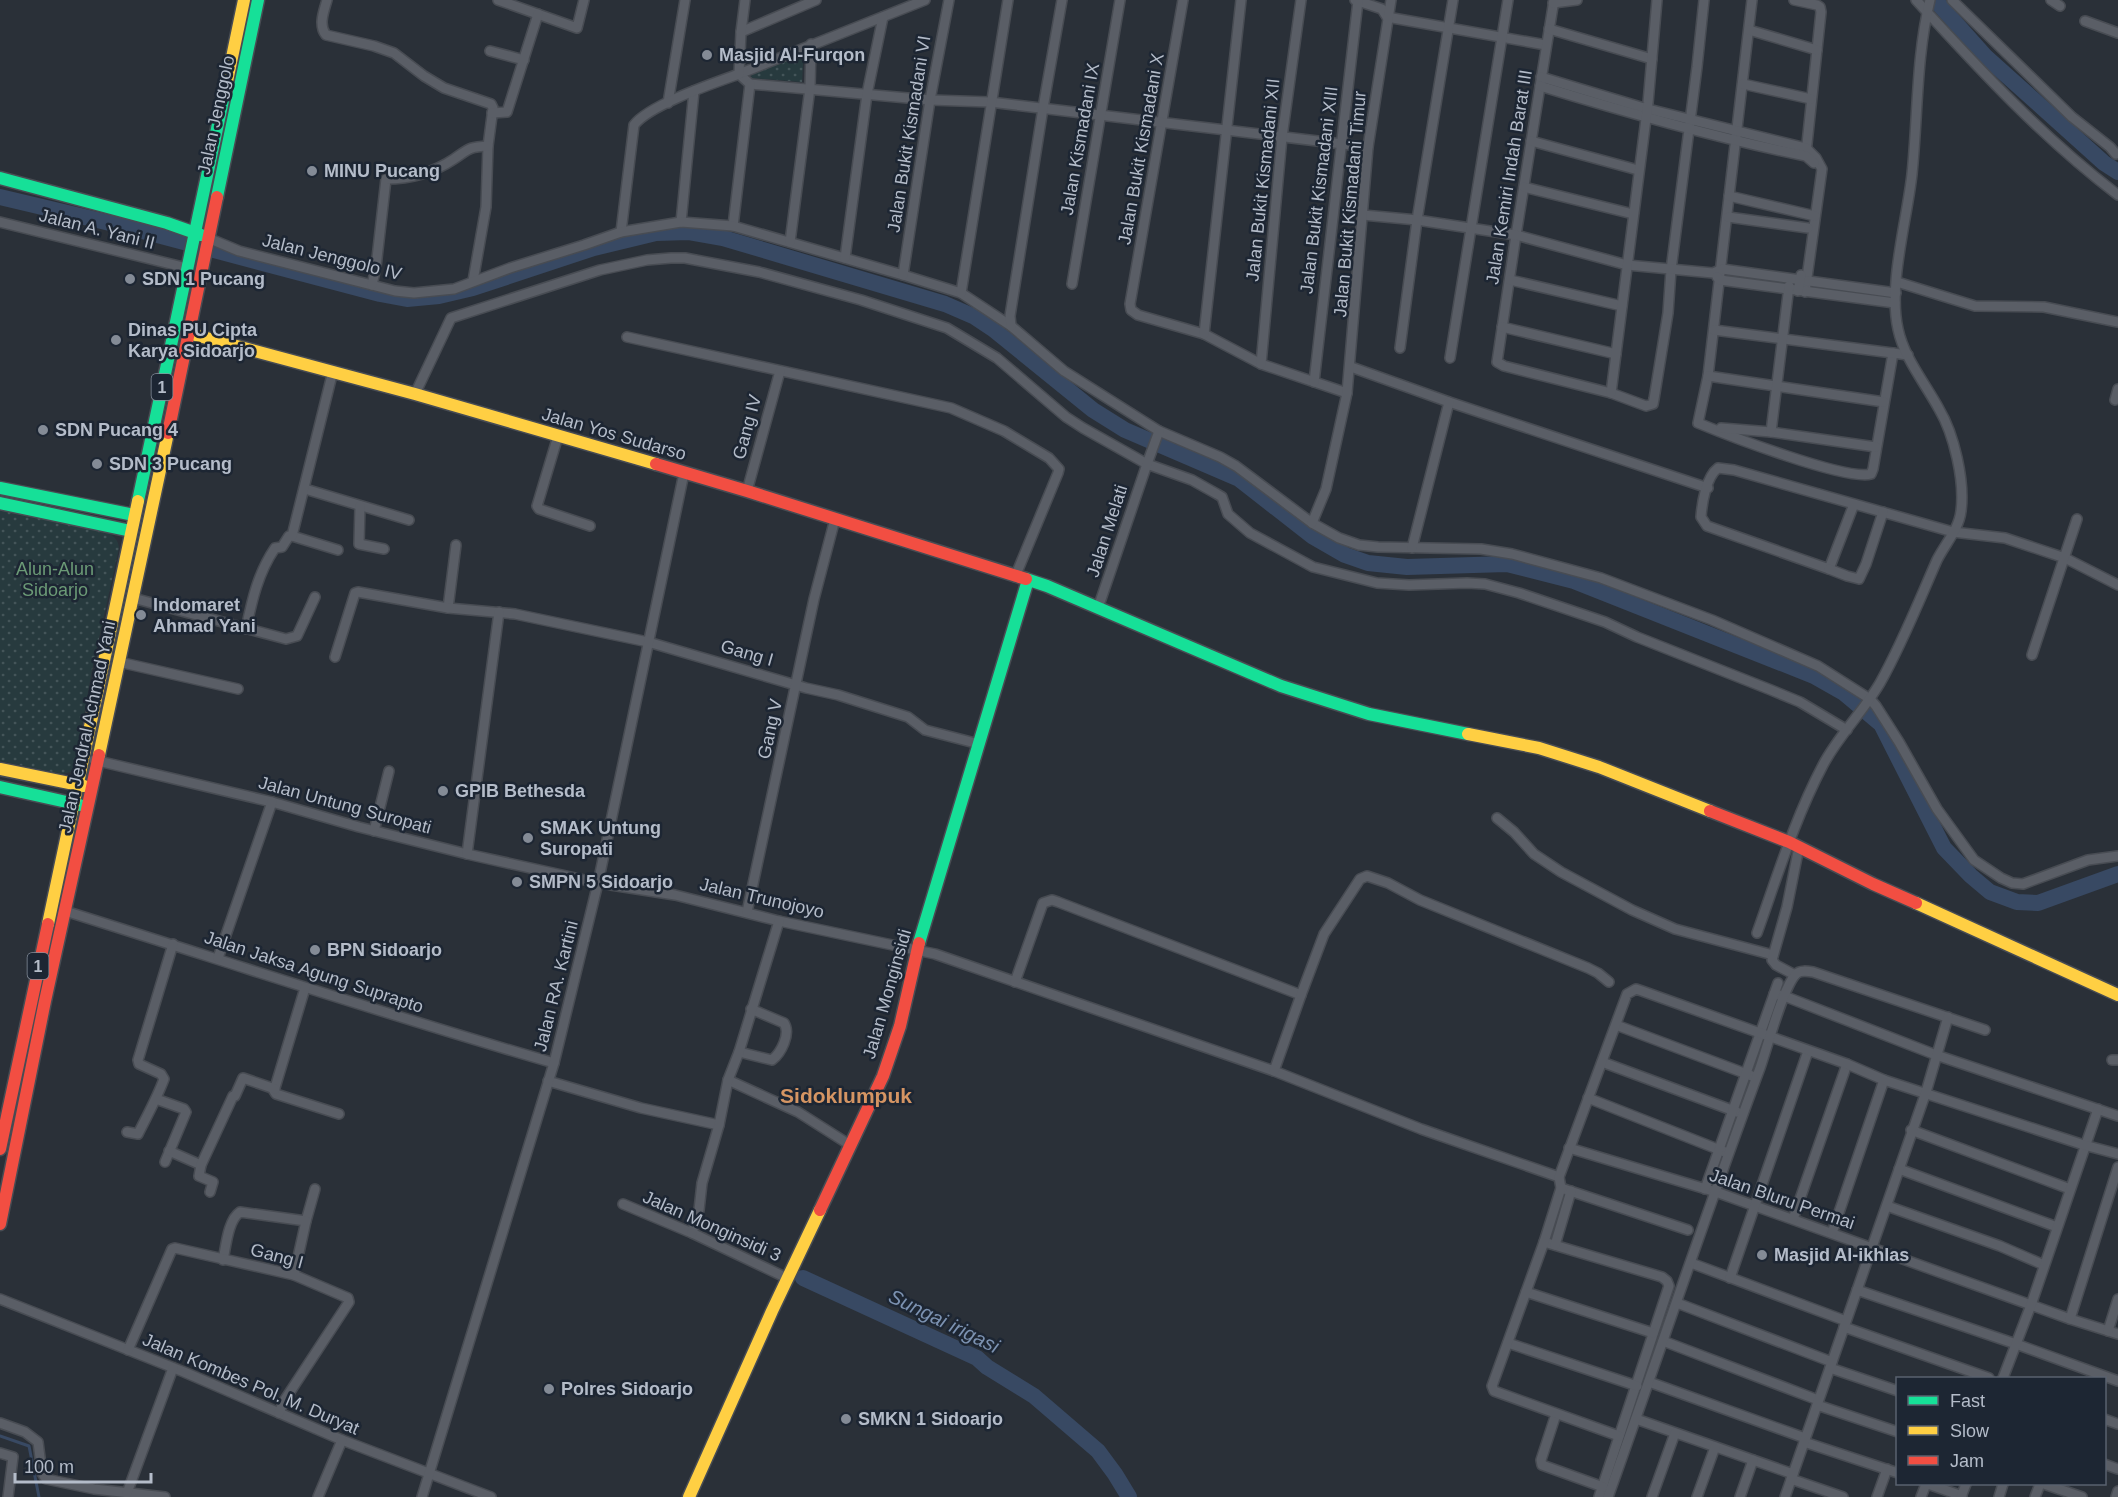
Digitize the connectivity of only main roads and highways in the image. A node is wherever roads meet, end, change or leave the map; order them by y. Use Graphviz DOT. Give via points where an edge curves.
graph roads {
  1 [pos="244,0"];
  2 [pos="258,0"];
  3 [pos="0,178"];
  4 [pos="194,238"];
  5 [pos="207,242"];
  6 [pos="188,333"];
  7 [pos="0,488"];
  8 [pos="0,503"];
  9 [pos="134,515"];
  10 [pos="131,531"];
  11 [pos="148,533"];
  12 [pos="1028,580"];
  13 [pos="0,769"];
  14 [pos="77,785"];
  15 [pos="0,787"];
  16 [pos="92,788"];
  17 [pos="73,803"];
  18 [pos="88,806"];
  19 [pos="2118,995"];
  20 [pos="2,1128"];
  21 [pos="0,1149"];
  22 [pos="0,1224"];
  23 [pos="689,1497"];
  1 -- 4 [label="main road, Jalan Jenggolo / 1"];
  2 -- 5 [label="main road, Jalan Jenggolo / 1"];
  3 -- 4 [label="main road"];
  4 -- 5 [label="main road"];
  4 -- 9 [label="main road, Jalan Jendral Achmad Yani / 1"];
  5 -- 6 [label="main road, Jalan Jendral Achmad Yani / 1"];
  6 -- 11 [label="main road, Jalan Jendral Achmad Yani / 1"];
  6 -- 12 [label="main road, Jalan Yos Sudarso" via="415,394 747,491"];
  7 -- 9 [label="main road"];
  8 -- 10 [label="main road"];
  9 -- 10 [label="main road, Jalan Jendral Achmad Yani / 1"];
  10 -- 11 [label="main road"];
  10 -- 14 [label="main road, Jalan Jendral Achmad Yani / 1"];
  11 -- 16 [label="main road, Jalan Jendral Achmad Yani / 1"];
  12 -- 19 [label="main road, Jalan Yos Sudarso" via="1281,686 1369,714 1539,748 1599,767 1794,845"];
  12 -- 23 [label="main road, Jalan Monginsidi" via="883,1076"];
  13 -- 14 [label="main road"];
  14 -- 16 [label="main road"];
  14 -- 17 [label="main road, Jalan Jendral Achmad Yani / 1"];
  15 -- 17 [label="main road"];
  16 -- 18 [label="main road, Jalan Jendral Achmad Yani / 1"];
  17 -- 18 [label="main road"];
  17 -- 20 [label="main road, Jalan Jendral Achmad Yani / 1"];
  18 -- 22 [label="main road, Jalan Jendral Achmad Yani / 1"];
  20 -- 21 [label="main road, Jalan Jendral Achmad Yani / 1"];
}
